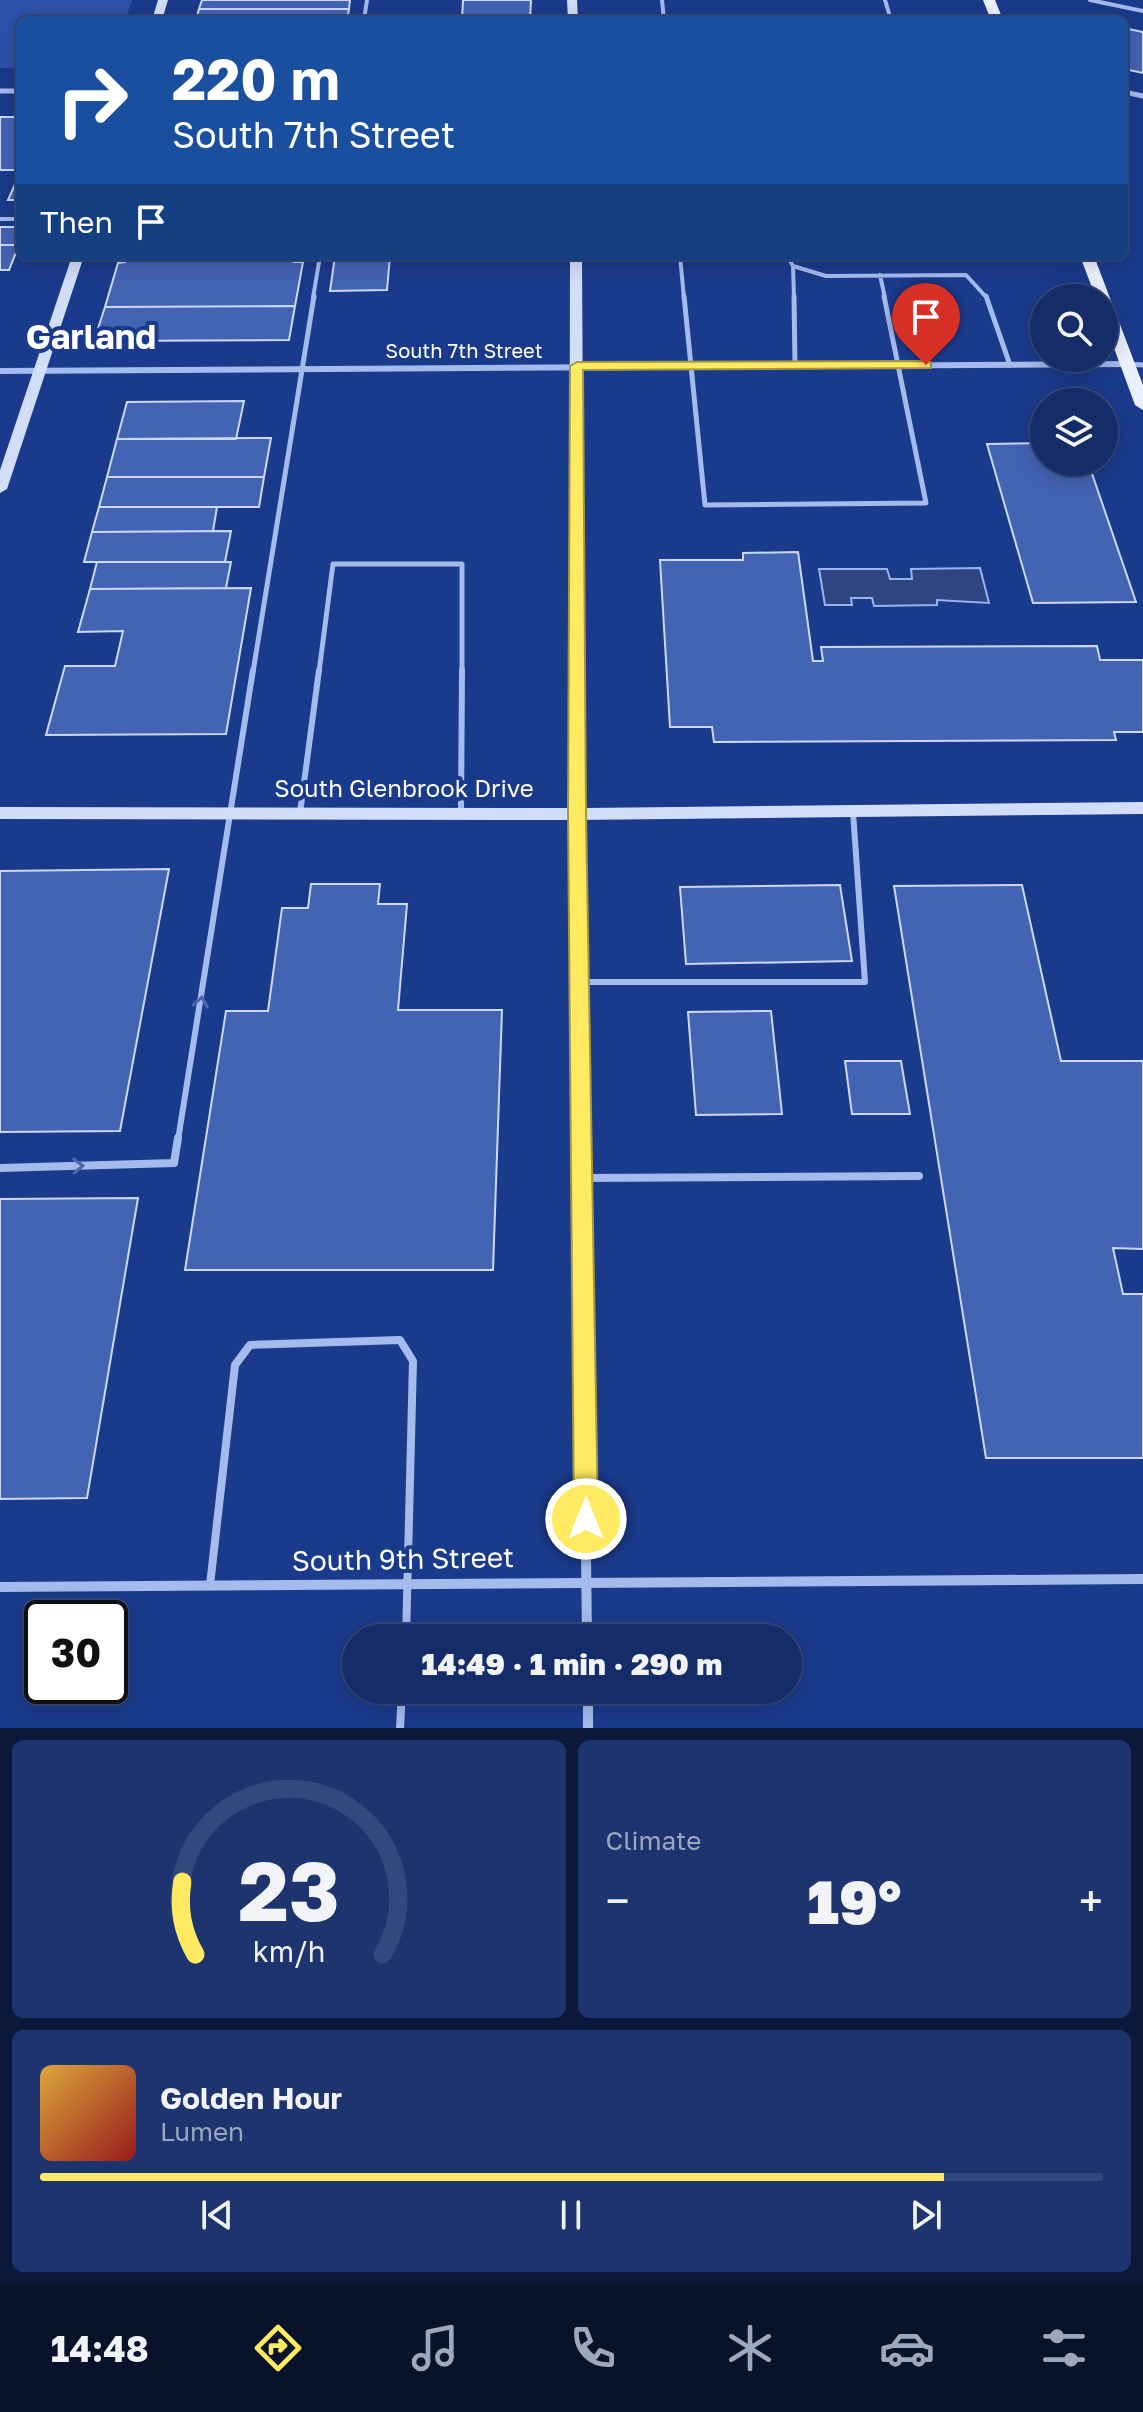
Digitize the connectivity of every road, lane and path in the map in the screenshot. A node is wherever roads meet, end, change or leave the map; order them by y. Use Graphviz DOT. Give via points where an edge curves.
graph roads {
  1 [pos="1090,0"];
  2 [pos="1143,11"];
  3 [pos="77,260"];
  4 [pos="319,260"];
  5 [pos="576,260"];
  6 [pos="680,260"];
  7 [pos="789,260"];
  8 [pos="1088,260"];
  9 [pos="793,266"];
  10 [pos="880,275"];
  11 [pos="1097,284"];
  12 [pos="1118,329"];
  13 [pos="1136,364"];
  14 [pos="795,365"];
  15 [pos="898,365"];
  16 [pos="1010,365"];
  17 [pos="577,366"];
  18 [pos="303,367"];
  19 [pos="692,367"];
  20 [pos="0,371"];
  21 [pos="39,371"];
  22 [pos="1143,405"];
  23 [pos="6,452"];
  24 [pos="0,489"];
  25 [pos="1143,808"];
  26 [pos="853,811"];
  27 [pos="0,813"];
  28 [pos="232,813"];
  29 [pos="300,813"];
  30 [pos="461,813"];
  31 [pos="577,814"];
  32 [pos="579,982"];
  33 [pos="0,1168"];
  34 [pos="919,1176"];
  35 [pos="583,1178"];
  36 [pos="1143,1579"];
  37 [pos="587,1581"];
  38 [pos="410,1583"];
  39 [pos="210,1585"];
  40 [pos="0,1587"];
  41 [pos="407,1624"];
  42 [pos="587,1624"];
  43 [pos="401,1704"];
  44 [pos="588,1704"];
  45 [pos="400,1728"];
  46 [pos="588,1728"];
  1 -- 2 [label="lane"];
  3 -- 21 [label="street"];
  4 -- 18 [label="lane"];
  5 -- 17 [label="street"];
  6 -- 19 [label="lane"];
  7 -- 9 [label="lane"];
  8 -- 11 [label="main road"];
  9 -- 10 [label="lane" via="826,276"];
  9 -- 14 [label="lane"];
  10 -- 15 [label="lane"];
  10 -- 16 [label="lane" via="966,275 978,282"];
  12 -- 13 [label="main road"];
  13 -- 16 [label="street, South 7th Street"];
  13 -- 22 [label="main road"];
  14 -- 15 [label="street, South 7th Street"];
  14 -- 19 [label="street, South 7th Street"];
  15 -- 16 [label="street, South 7th Street"];
  15 -- 19 [label="lane" via="926,503 705,505"];
  17 -- 18 [label="street, South 7th Street"];
  17 -- 19 [label="street, South 7th Street"];
  17 -- 31 [label="street"];
  18 -- 21 [label="street, South 7th Street"];
  18 -- 28 [label="lane"];
  20 -- 21 [label="street, South 7th Street"];
  21 -- 23 [label="street"];
  23 -- 24 [label="street"];
  25 -- 26 [label="street, South Glenbrook Drive"];
  26 -- 31 [label="street, South Glenbrook Drive"];
  26 -- 32 [label="lane" via="865,982"];
  27 -- 28 [label="street, South Glenbrook Drive"];
  28 -- 29 [label="street, South Glenbrook Drive"];
  33 -- 28 [label="lane, one-way" via="174,1163"];
  29 -- 30 [label="street, South Glenbrook Drive"];
  29 -- 30 [label="lane" via="333,564 462,564"];
  30 -- 31 [label="street, South Glenbrook Drive"];
  31 -- 32 [label="street"];
  32 -- 35 [label="street"];
  34 -- 35 [label="lane"];
  35 -- 37 [label="street"];
  36 -- 37 [label="street, South 9th Street"];
  37 -- 38 [label="street, South 9th Street"];
  37 -- 42 [label="street"];
  38 -- 39 [label="street, South 9th Street"];
  38 -- 39 [label="lane" via="413,1361 400,1340 355,1339 250,1345 235,1365"];
  38 -- 41 [label="lane"];
  39 -- 40 [label="street, South 9th Street"];
  43 -- 45 [label="lane"];
  44 -- 46 [label="street"];
}
